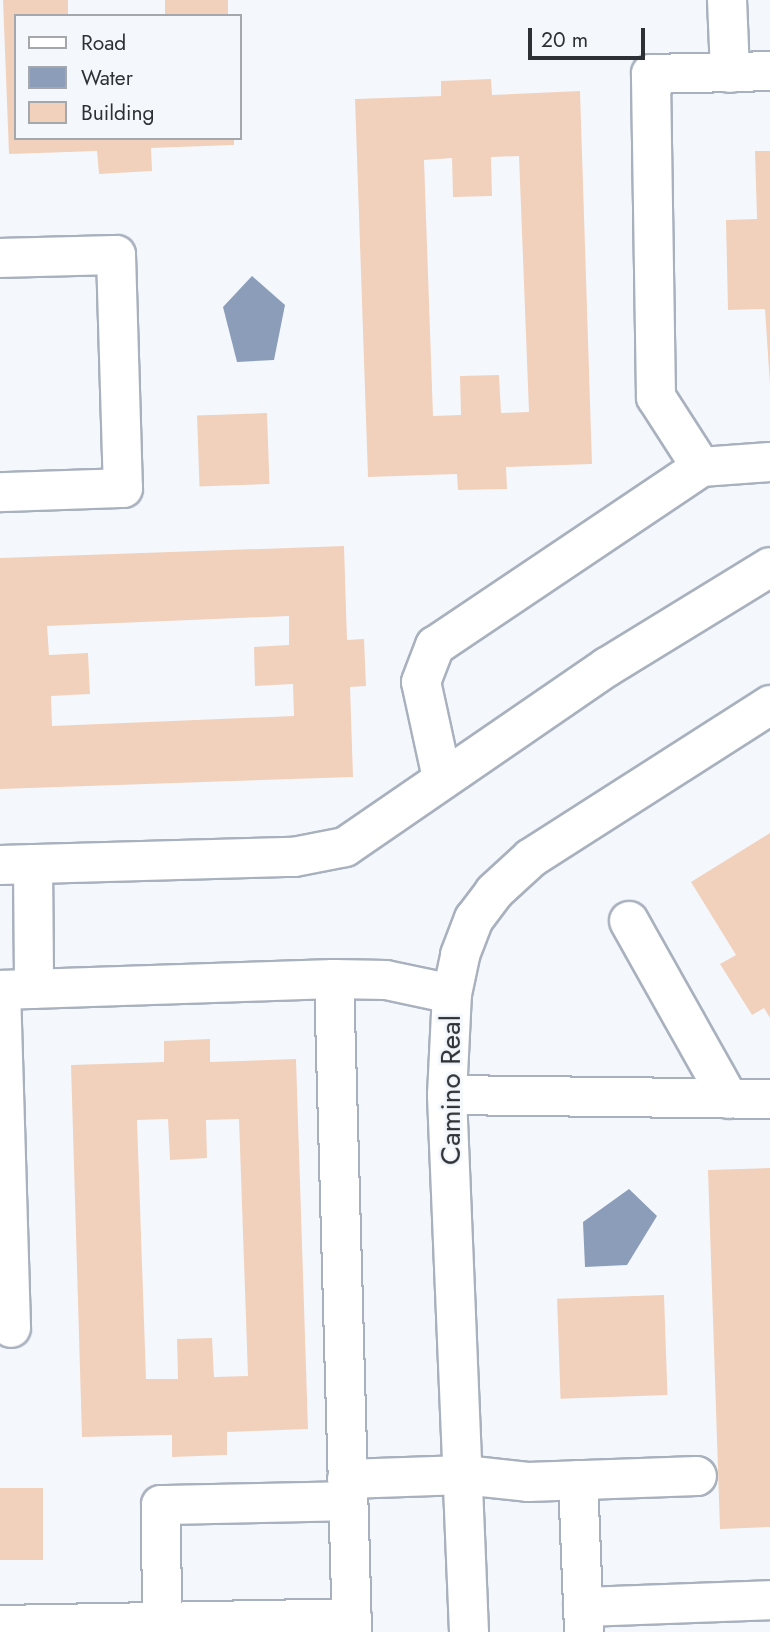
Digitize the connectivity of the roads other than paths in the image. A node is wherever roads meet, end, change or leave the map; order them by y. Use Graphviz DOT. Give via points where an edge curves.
graph roads {
  1 [pos="727,0"];
  2 [pos="770,71"];
  3 [pos="730,73"];
  4 [pos="0,258"];
  5 [pos="770,462"];
  6 [pos="701,467"];
  7 [pos="0,492"];
  8 [pos="770,567"];
  9 [pos="770,705"];
  10 [pos="442,778"];
  11 [pos="16,864"];
  12 [pos="629,920"];
  13 [pos="334,979"];
  14 [pos="12,990"];
  15 [pos="452,994"];
  16 [pos="447,1095"];
  17 [pos="729,1099"];
  18 [pos="770,1099"];
  19 [pos="10,1328"];
  20 [pos="464,1475"];
  21 [pos="696,1476"];
  22 [pos="578,1480"];
  23 [pos="348,1490"];
  24 [pos="770,1600"];
  25 [pos="584,1620"];
  26 [pos="162,1624"];
  27 [pos="0,1625"];
  28 [pos="352,1625"];
  29 [pos="469,1632"];
  1 -- 3 [label="street"];
  2 -- 3 [label="street"];
  3 -- 6 [label="street" via="651,74 656,397"];
  4 -- 7 [label="street" via="116,254 123,488"];
  5 -- 6 [label="street"];
  6 -- 10 [label="street" via="435,646 421,682"];
  8 -- 10 [label="street" via="607,667"];
  9 -- 15 [label="street, Camino Real" via="568,833 508,877 474,919"];
  10 -- 11 [label="street" via="370,833 320,855"];
  11 -- 14 [label="street"];
  12 -- 17 [label="street"];
  13 -- 14 [label="street"];
  13 -- 15 [label="street" via="386,980"];
  13 -- 23 [label="street"];
  14 -- 19 [label="street"];
  15 -- 16 [label="street, Camino Real"];
  16 -- 17 [label="street"];
  16 -- 20 [label="street, Camino Real"];
  17 -- 18 [label="street"];
  20 -- 22 [label="street" via="528,1482"];
  20 -- 23 [label="street"];
  20 -- 29 [label="street, Camino Real"];
  21 -- 22 [label="street"];
  22 -- 25 [label="street"];
  23 -- 26 [label="street" via="161,1505"];
  23 -- 28 [label="street"];
  24 -- 25 [label="street"];
  26 -- 27 [label="street"];
  26 -- 28 [label="street"];
}
